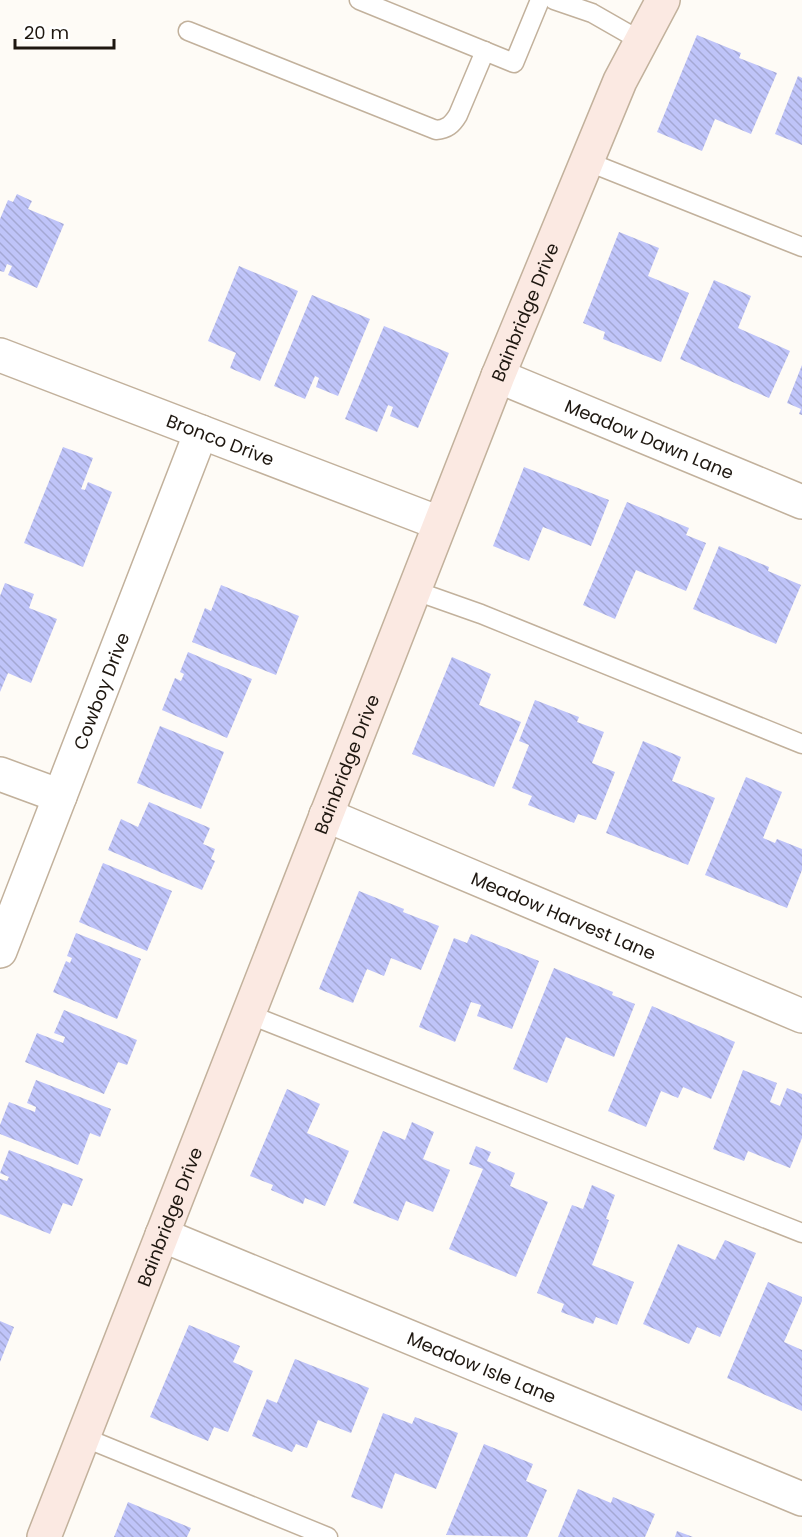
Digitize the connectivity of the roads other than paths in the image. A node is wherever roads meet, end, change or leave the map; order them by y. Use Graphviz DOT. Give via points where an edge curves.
graph roads {
  1 [pos="358,0"];
  2 [pos="540,0"];
  3 [pos="554,0"];
  4 [pos="663,0"];
  5 [pos="188,32"];
  6 [pos="641,41"];
  7 [pos="485,51"];
  8 [pos="586,161"];
  9 [pos="802,247"];
  10 [pos="0,355"];
  11 [pos="498,376"];
  12 [pos="201,432"];
  13 [pos="802,502"];
  14 [pos="439,523"];
  15 [pos="413,590"];
  16 [pos="802,744"];
  17 [pos="0,774"];
  18 [pos="60,796"];
  19 [pos="326,815"];
  20 [pos="0,951"];
  21 [pos="248,1014"];
  22 [pos="802,1016"];
  23 [pos="802,1233"];
  24 [pos="162,1235"];
  25 [pos="83,1437"];
  26 [pos="802,1499"];
  27 [pos="44,1537"];
  28 [pos="328,1537"];
  1 -- 7 [label="lane"];
  2 -- 7 [label="lane" via="514,63"];
  3 -- 6 [label="lane" via="592,13"];
  4 -- 6 [label="street, Bainbridge Drive"];
  5 -- 7 [label="lane" via="436,130 445,129 458,115"];
  6 -- 8 [label="street, Bainbridge Drive"];
  8 -- 9 [label="lane"];
  8 -- 11 [label="street, Bainbridge Drive"];
  10 -- 12 [label="street, Bronco Drive"];
  11 -- 13 [label="street, Meadow Dawn Lane"];
  11 -- 14 [label="street, Bainbridge Drive"];
  12 -- 14 [label="street, Bronco Drive"];
  12 -- 18 [label="street, Cowboy Drive"];
  14 -- 15 [label="street, Bainbridge Drive"];
  15 -- 16 [label="lane"];
  15 -- 19 [label="street, Bainbridge Drive"];
  17 -- 18 [label="street"];
  18 -- 20 [label="street, Cowboy Drive"];
  19 -- 21 [label="street, Bainbridge Drive"];
  19 -- 22 [label="street, Meadow Harvest Lane"];
  21 -- 23 [label="lane"];
  21 -- 24 [label="street, Bainbridge Drive"];
  24 -- 25 [label="street, Bainbridge Drive"];
  24 -- 26 [label="street, Meadow Isle Lane"];
  25 -- 27 [label="street, Bainbridge Drive"];
  25 -- 28 [label="lane"];
}
